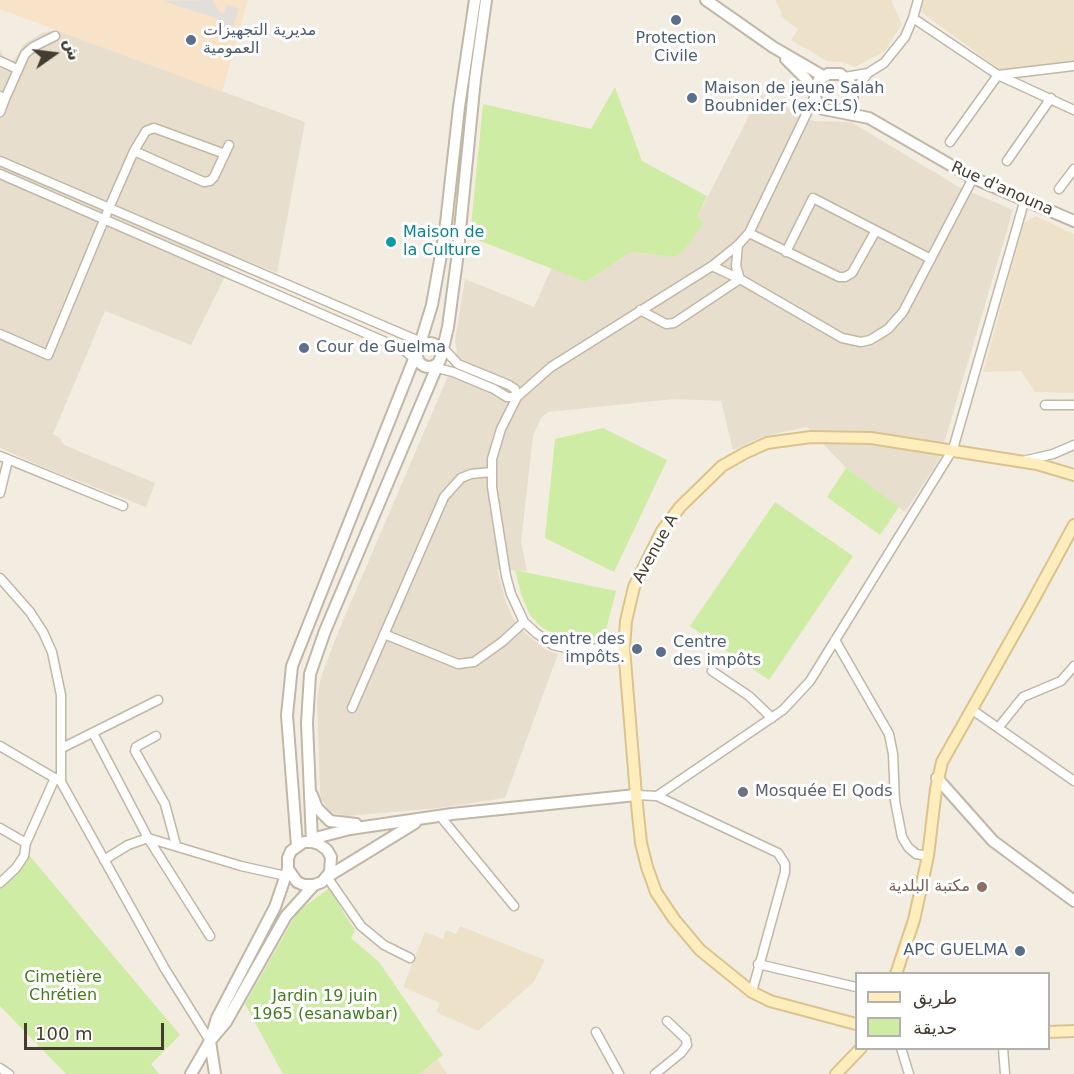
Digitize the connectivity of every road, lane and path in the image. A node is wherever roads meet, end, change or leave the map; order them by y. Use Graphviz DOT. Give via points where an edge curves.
graph roads {
  1 [pos="475,0"];
  2 [pos="486,0"];
  3 [pos="706,0"];
  4 [pos="918,0"];
  5 [pos="913,18"];
  6 [pos="55,36"];
  7 [pos="773,46"];
  8 [pos="0,61"];
  9 [pos="1074,66"];
  10 [pos="17,69"];
  11 [pos="868,73"];
  12 [pos="998,75"];
  13 [pos="823,76"];
  14 [pos="845,77"];
  15 [pos="852,96"];
  16 [pos="3,97"];
  17 [pos="816,97"];
  18 [pos="1051,98"];
  19 [pos="1074,110"];
  20 [pos="840,111"];
  21 [pos="0,112"];
  22 [pos="869,118"];
  23 [pos="950,142"];
  24 [pos="230,145"];
  25 [pos="134,151"];
  26 [pos="225,154"];
  27 [pos="0,161"];
  28 [pos="1007,161"];
  29 [pos="1074,169"];
  30 [pos="0,174"];
  31 [pos="973,178"];
  32 [pos="1059,189"];
  33 [pos="1025,199"];
  34 [pos="109,208"];
  35 [pos="104,220"];
  36 [pos="1074,221"];
  37 [pos="875,232"];
  38 [pos="749,233"];
  39 [pos="738,245"];
  40 [pos="786,252"];
  41 [pos="931,259"];
  42 [pos="712,266"];
  43 [pos="740,279"];
  44 [pos="640,310"];
  45 [pos="0,334"];
  46 [pos="428,354"];
  47 [pos="537,378"];
  48 [pos="509,385"];
  49 [pos="503,395"];
  50 [pos="517,398"];
  51 [pos="1045,405"];
  52 [pos="1074,405"];
  53 [pos="507,416"];
  54 [pos="1074,445"];
  55 [pos="953,449"];
  56 [pos="4,458"];
  57 [pos="1020,462"];
  58 [pos="491,472"];
  59 [pos="1074,475"];
  60 [pos="0,493"];
  61 [pos="123,506"];
  62 [pos="1074,525"];
  63 [pos="0,579"];
  64 [pos="524,622"];
  65 [pos="384,634"];
  66 [pos="835,640"];
  67 [pos="624,648"];
  68 [pos="1074,666"];
  69 [pos="712,671"];
  70 [pos="158,700"];
  71 [pos="352,708"];
  72 [pos="971,710"];
  73 [pos="772,718"];
  74 [pos="998,728"];
  75 [pos="93,733"];
  76 [pos="156,736"];
  77 [pos="0,746"];
  78 [pos="62,748"];
  79 [pos="938,778"];
  80 [pos="58,780"];
  81 [pos="1074,781"];
  82 [pos="309,789"];
  83 [pos="636,795"];
  84 [pos="657,796"];
  85 [pos="440,816"];
  86 [pos="420,820"];
  87 [pos="381,825"];
  88 [pos="0,828"];
  89 [pos="148,838"];
  90 [pos="312,842"];
  91 [pos="26,843"];
  92 [pos="176,845"];
  93 [pos="297,846"];
  94 [pos="928,856"];
  95 [pos="104,860"];
  96 [pos="287,872"];
  97 [pos="327,877"];
  98 [pos="0,883"];
  99 [pos="315,885"];
  100 [pos="1074,901"];
  101 [pos="514,906"];
  102 [pos="210,936"];
  103 [pos="410,958"];
  104 [pos="758,964"];
  105 [pos="897,972"];
  106 [pos="855,987"];
  107 [pos="752,992"];
  108 [pos="667,1021"];
  109 [pos="855,1023"];
  110 [pos="1074,1031"];
  111 [pos="596,1032"];
  112 [pos="1050,1032"];
  113 [pos="210,1041"];
  114 [pos="859,1050"];
  115 [pos="902,1050"];
  116 [pos="1003,1050"];
  117 [pos="0,1068"];
  118 [pos="9,1074"];
  119 [pos="191,1074"];
  120 [pos="215,1074"];
  121 [pos="619,1074"];
  122 [pos="656,1074"];
  123 [pos="836,1074"];
  124 [pos="909,1074"];
  125 [pos="1005,1074"];
  1 -- 46 [label="street"];
  2 -- 46 [label="street" via="448,327"];
  3 -- 7 [label="street"];
  4 -- 5 [label="street"];
  5 -- 11 [label="street" via="894,52"];
  5 -- 12 [label="street"];
  6 -- 10 [label="street" via="33,47"];
  7 -- 13 [label="street"];
  7 -- 17 [label="street" via="805,78"];
  8 -- 10 [label="street"];
  9 -- 12 [label="street"];
  10 -- 16 [label="street"];
  11 -- 14 [label="street"];
  11 -- 15 [label="street"];
  12 -- 18 [label="street"];
  12 -- 23 [label="street"];
  13 -- 14 [label="street" via="834,73"];
  13 -- 17 [label="street" via="816,85"];
  14 -- 15 [label="street"];
  15 -- 20 [label="street"];
  15 -- 22 [label="street"];
  16 -- 21 [label="street"];
  17 -- 20 [label="street" via="829,111"];
  17 -- 38 [label="street"];
  18 -- 19 [label="street"];
  18 -- 28 [label="street"];
  20 -- 22 [label="street"];
  22 -- 31 [label="street, Rue d'anouna"];
  24 -- 26 [label="street"];
  25 -- 26 [label="street" via="146,131 154,128"];
  25 -- 26 [label="street" via="204,182 214,177"];
  25 -- 34 [label="street"];
  27 -- 34 [label="street"];
  29 -- 32 [label="street"];
  30 -- 35 [label="street"];
  31 -- 33 [label="street, Rue d'anouna"];
  31 -- 41 [label="street"];
  33 -- 36 [label="street, Rue d'anouna"];
  33 -- 55 [label="street"];
  34 -- 35 [label="street"];
  34 -- 46 [label="street"];
  35 -- 45 [label="street" via="48,355"];
  35 -- 46 [label="street" via="404,350"];
  37 -- 40 [label="street" via="856,267 845,277"];
  37 -- 40 [label="street" via="813,198"];
  37 -- 41 [label="street"];
  38 -- 39 [label="street"];
  38 -- 40 [label="street"];
  39 -- 42 [label="street"];
  39 -- 43 [label="street" via="736,266"];
  41 -- 43 [label="street" via="896,321 878,337 861,342 842,338"];
  42 -- 43 [label="street"];
  42 -- 44 [label="street"];
  43 -- 44 [label="street" via="674,323 666,324"];
  44 -- 47 [label="street"];
  46 -- 48 [label="street"];
  46 -- 49 [label="street"];
  46 -- 82 [label="street" via="310,674"];
  46 -- 93 [label="street" via="292,666 287,715"];
  47 -- 48 [label="street" via="519,386"];
  47 -- 50 [label="street"];
  48 -- 50 [label="street"];
  49 -- 50 [label="street"];
  49 -- 53 [label="street"];
  50 -- 53 [label="street"];
  51 -- 52 [label="street"];
  53 -- 58 [label="street"];
  54 -- 57 [label="street"];
  55 -- 57 [label="main road, Avenue A"];
  55 -- 66 [label="street"];
  55 -- 67 [label="main road, Avenue A" via="871,438 811,437 767,443 722,466 680,507 662,531 634,587"];
  56 -- 60 [label="street"];
  56 -- 61 [label="street"];
  57 -- 59 [label="main road, Avenue A"];
  58 -- 64 [label="street" via="506,576"];
  58 -- 65 [label="street" via="461,478 444,497"];
  62 -- 72 [label="main road"];
  63 -- 78 [label="street" via="30,612 52,652 62,695"];
  64 -- 65 [label="street" via="474,662 458,664"];
  64 -- 67 [label="street" via="553,645 570,649"];
  65 -- 71 [label="street"];
  66 -- 73 [label="street" via="810,681"];
  66 -- 94 [label="street" via="889,734 902,837 916,854"];
  67 -- 83 [label="main road, Avenue A"];
  68 -- 74 [label="street" via="1061,681 1023,697"];
  69 -- 73 [label="street" via="749,696"];
  70 -- 75 [label="street"];
  72 -- 74 [label="street"];
  72 -- 79 [label="main road" via="942,762"];
  73 -- 84 [label="street"];
  74 -- 81 [label="street"];
  75 -- 78 [label="street"];
  75 -- 89 [label="street"];
  76 -- 92 [label="street" via="135,751 165,804"];
  77 -- 80 [label="street"];
  78 -- 80 [label="street"];
  79 -- 94 [label="main road"];
  79 -- 100 [label="street" via="993,841"];
  80 -- 91 [label="street"];
  80 -- 95 [label="street"];
  82 -- 87 [label="street" via="317,808 330,821"];
  82 -- 90 [label="street"];
  83 -- 84 [label="street"];
  83 -- 85 [label="street"];
  83 -- 107 [label="main road, Avenue A" via="641,843 656,892 700,950"];
  84 -- 104 [label="street" via="778,853 785,864"];
  85 -- 86 [label="street"];
  85 -- 101 [label="street"];
  86 -- 87 [label="street"];
  86 -- 97 [label="street"];
  87 -- 90 [label="street" via="350,829"];
  88 -- 91 [label="street"];
  89 -- 92 [label="street"];
  89 -- 95 [label="street"];
  89 -- 102 [label="street"];
  90 -- 93 [label="street"];
  90 -- 97 [label="street" via="327,850 331,857"];
  91 -- 98 [label="street" via="24,856"];
  92 -- 96 [label="street" via="241,866"];
  93 -- 96 [label="street" via="288,858"];
  94 -- 105 [label="main road" via="914,920"];
  95 -- 113 [label="street"];
  96 -- 99 [label="street" via="297,882"];
  96 -- 113 [label="street" via="275,907 217,1018"];
  97 -- 99 [label="street"];
  97 -- 103 [label="street" via="366,931"];
  99 -- 113 [label="street" via="286,916 226,1022"];
  104 -- 106 [label="street"];
  104 -- 107 [label="street"];
  107 -- 109 [label="main road, Avenue A" via="770,1001"];
  108 -- 122 [label="street" via="686,1039 687,1045"];
  110 -- 112 [label="main road"];
  111 -- 121 [label="street"];
  113 -- 119 [label="street"];
  113 -- 120 [label="street"];
  114 -- 123 [label="main road"];
  115 -- 124 [label="street"];
  116 -- 125 [label="street"];
  117 -- 118 [label="street"];
}
